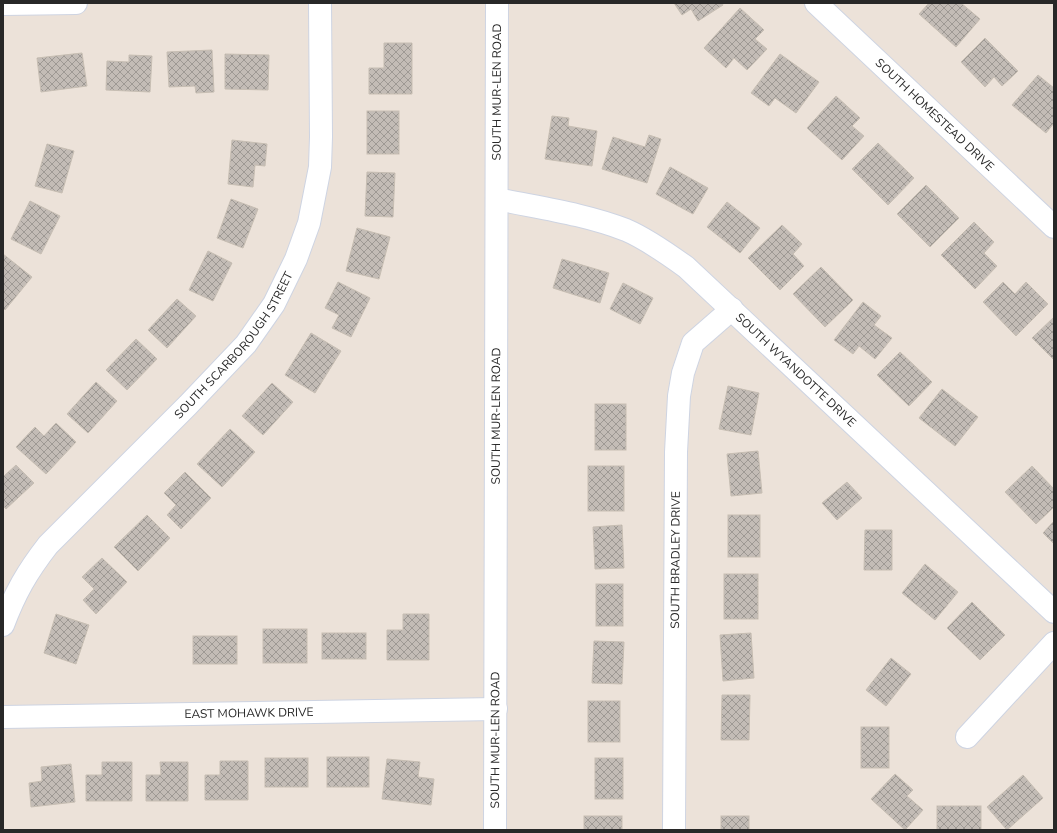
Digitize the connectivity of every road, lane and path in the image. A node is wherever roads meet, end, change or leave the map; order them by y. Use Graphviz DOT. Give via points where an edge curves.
graph roads {
  1 [pos="76,3"];
  2 [pos="320,3"];
  3 [pos="497,3"];
  4 [pos="816,3"];
  5 [pos="3,4"];
  6 [pos="497,199"];
  7 [pos="1054,227"];
  8 [pos="732,309"];
  9 [pos="1054,612"];
  10 [pos="3,625"];
  11 [pos="1054,643"];
  12 [pos="496,709"];
  13 [pos="3,717"];
  14 [pos="967,737"];
  15 [pos="495,830"];
  16 [pos="674,830"];
  1 -- 5 [label="street"];
  2 -- 10 [label="street, SOUTH SCARBOROUGH STREET" via="320,167 309,223 296,259 274,304 246,344 48,545 29,570 11,602"];
  3 -- 6 [label="street, SOUTH MUR-LEN ROAD"];
  4 -- 7 [label="street, SOUTH HOMESTEAD DRIVE"];
  6 -- 8 [label="street, SOUTH WYANDOTTE DRIVE" via="592,220 627,231 686,267"];
  6 -- 12 [label="street, SOUTH MUR-LEN ROAD"];
  8 -- 9 [label="street, SOUTH WYANDOTTE DRIVE"];
  8 -- 16 [label="street, SOUTH BRADLEY DRIVE" via="693,343 679,396 676,460"];
  11 -- 14 [label="street"];
  12 -- 13 [label="street, EAST MOHAWK DRIVE"];
  12 -- 15 [label="street, SOUTH MUR-LEN ROAD"];
}
